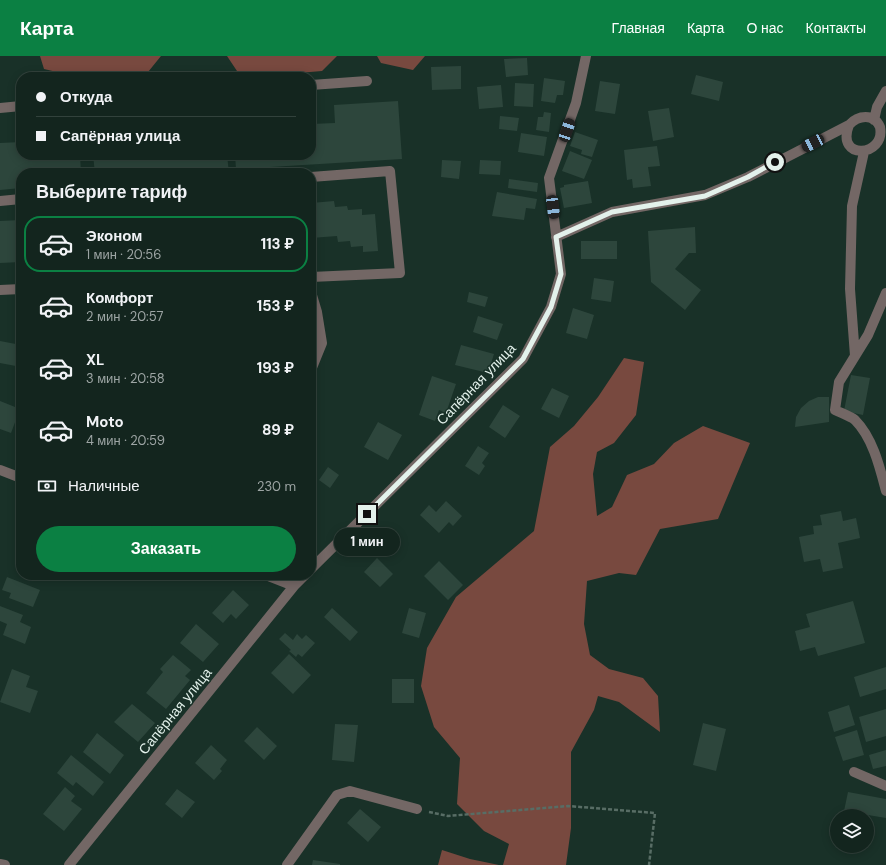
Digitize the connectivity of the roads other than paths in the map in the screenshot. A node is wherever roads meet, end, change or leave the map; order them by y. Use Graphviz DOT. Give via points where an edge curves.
graph roads {
  1 [pos="586,56"];
  2 [pos="367,81"];
  3 [pos="316,85"];
  4 [pos="886,91"];
  5 [pos="16,106"];
  6 [pos="0,108"];
  7 [pos="874,120"];
  8 [pos="849,125"];
  9 [pos="864,152"];
  10 [pos="316,177"];
  11 [pos="16,199"];
  12 [pos="0,200"];
  13 [pos="556,237"];
  14 [pos="316,277"];
  15 [pos="16,289"];
  16 [pos="0,290"];
  17 [pos="886,293"];
  18 [pos="316,309"];
  19 [pos="855,356"];
  20 [pos="316,358"];
  21 [pos="0,470"];
  22 [pos="16,476"];
  23 [pos="886,491"];
  24 [pos="316,564"];
  25 [pos="279,580"];
  26 [pos="300,580"];
  27 [pos="294,586"];
  28 [pos="854,772"];
  29 [pos="886,786"];
  30 [pos="417,809"];
  31 [pos="0,864"];
  32 [pos="5,865"];
  33 [pos="69,865"];
  34 [pos="287,865"];
  1 -- 13 [label="street, Сапёрная улица" via="576,103 549,178"];
  2 -- 3 [label="street"];
  4 -- 7 [label="street" via="877,107"];
  5 -- 6 [label="street"];
  7 -- 8 [label="street" via="869,117 858,118"];
  7 -- 9 [label="street" via="881,128 881,139 875,148"];
  8 -- 9 [label="street" via="849,143"];
  8 -- 13 [label="street" via="705,196 612,212"];
  9 -- 19 [label="street" via="852,206 850,289"];
  10 -- 14 [label="street" via="390,171 400,273"];
  11 -- 12 [label="street"];
  13 -- 24 [label="street, Сапёрная улица" via="561,274 551,307 523,359"];
  15 -- 16 [label="street"];
  17 -- 19 [label="street" via="868,335"];
  18 -- 20 [label="street" via="322,343"];
  19 -- 23 [label="street" via="839,382 835,410 854,419 865,434"];
  21 -- 22 [label="street"];
  25 -- 27 [label="street"];
  26 -- 27 [label="street, Сапёрная улица"];
  27 -- 33 [label="street, Сапёрная улица"];
  28 -- 29 [label="street"];
  30 -- 34 [label="street" via="350,791 337,795"];
  31 -- 32 [label="street"];
}
